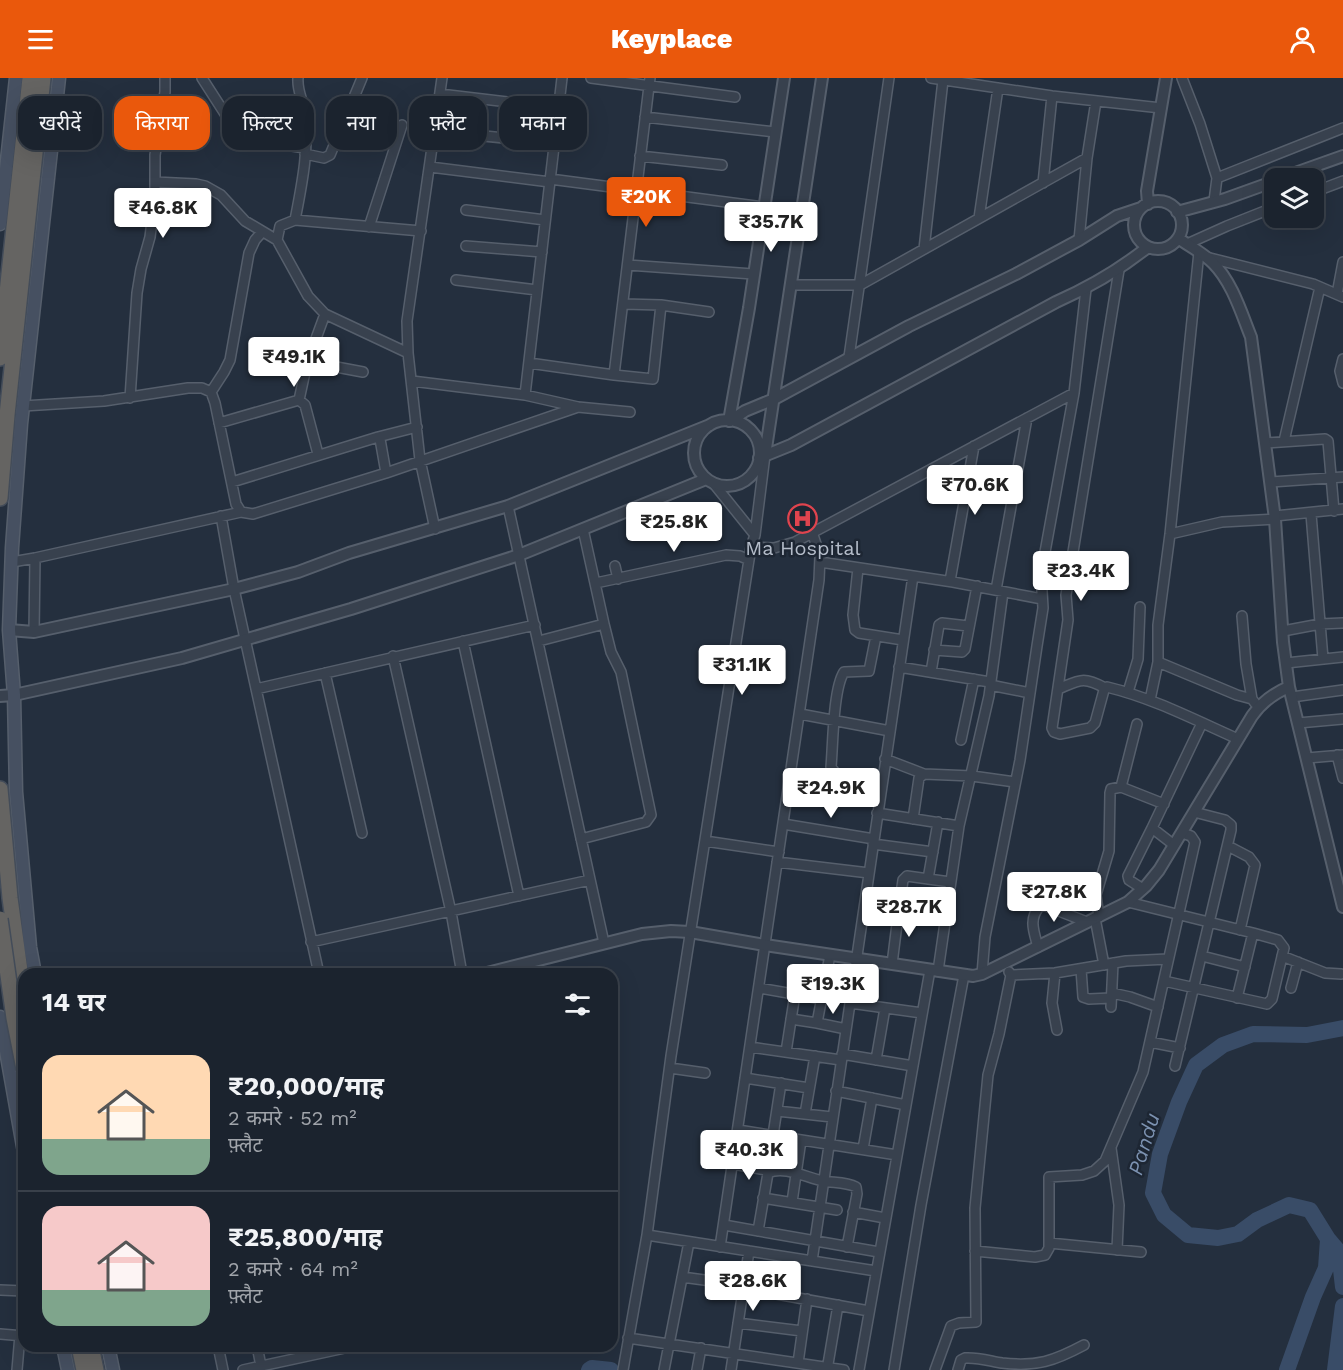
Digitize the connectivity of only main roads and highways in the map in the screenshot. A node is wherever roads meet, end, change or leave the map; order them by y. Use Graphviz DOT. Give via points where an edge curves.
graph roads {
  1 [pos="16,78"];
  2 [pos="30,78"];
  3 [pos="43,78"];
  4 [pos="59,78"];
  5 [pos="3,162"];
  6 [pos="1,200"];
  7 [pos="0,225"];
  8 [pos="0,358"];
  9 [pos="0,498"];
  10 [pos="0,789"];
  11 [pos="0,920"];
  12 [pos="20,968"];
  13 [pos="34,968"];
  14 [pos="0,1017"];
  15 [pos="18,1038"];
  16 [pos="4,1055"];
  17 [pos="18,1123"];
  18 [pos="64,1352"];
  19 [pos="80,1352"];
  20 [pos="92,1352"];
  21 [pos="109,1352"];
  22 [pos="68,1370"];
  23 [pos="84,1370"];
  24 [pos="96,1370"];
  25 [pos="113,1370"];
  1 -- 5 [label="main road"];
  2 -- 8 [label="highway"];
  3 -- 9 [label="highway"];
  4 -- 13 [label="main road" via="23,406 9,630 16,792"];
  5 -- 6 [label="main road"];
  6 -- 7 [label="main road"];
  10 -- 12 [label="highway"];
  11 -- 15 [label="highway, bridge"];
  14 -- 16 [label="main road"];
  16 -- 17 [label="main road"];
  18 -- 22 [label="main road"];
  19 -- 23 [label="highway"];
  20 -- 24 [label="highway"];
  21 -- 25 [label="main road"];
}
